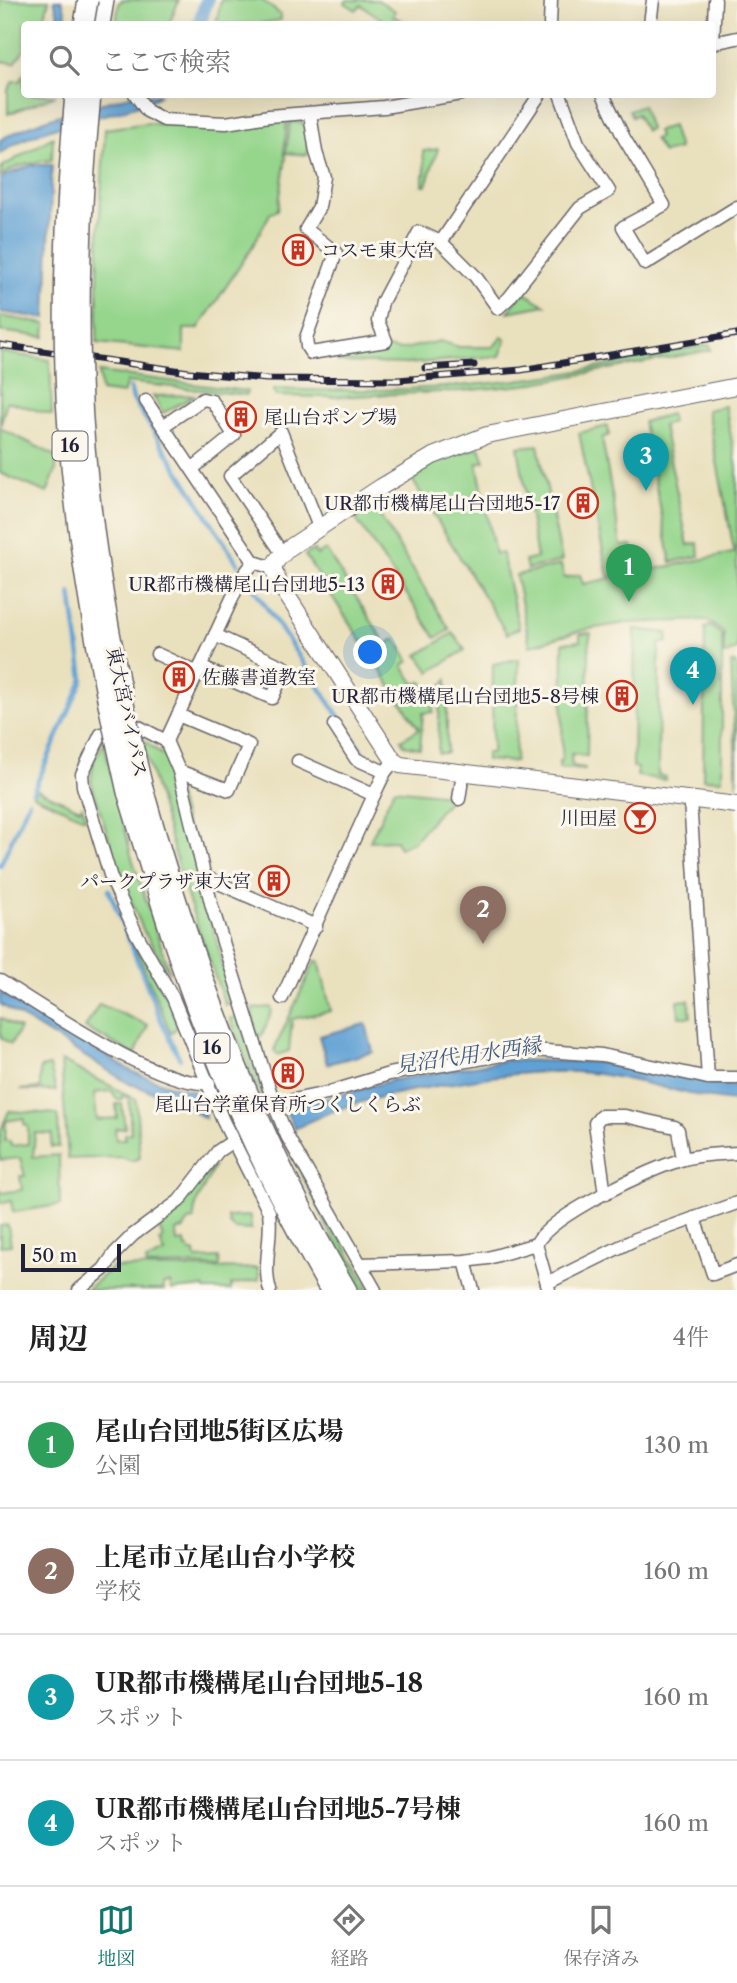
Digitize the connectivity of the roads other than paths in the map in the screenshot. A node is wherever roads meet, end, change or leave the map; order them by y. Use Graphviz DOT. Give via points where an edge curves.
graph roads {
  1 [pos="75,0"];
  2 [pos="88,0"];
  3 [pos="104,0"];
  4 [pos="551,0"];
  5 [pos="653,0"];
  6 [pos="715,0"];
  7 [pos="84,21"];
  8 [pos="89,21"];
  9 [pos="100,21"];
  10 [pos="550,21"];
  11 [pos="650,21"];
  12 [pos="714,21"];
  13 [pos="737,38"];
  14 [pos="716,42"];
  15 [pos="75,98"];
  16 [pos="91,98"];
  17 [pos="437,98"];
  18 [pos="537,98"];
  19 [pos="561,98"];
  20 [pos="605,98"];
  21 [pos="139,100"];
  22 [pos="310,114"];
  23 [pos="737,206"];
  24 [pos="441,242"];
  25 [pos="737,387"];
  26 [pos="146,401"];
  27 [pos="163,426"];
  28 [pos="192,469"];
  29 [pos="319,527"];
  30 [pos="278,561"];
  31 [pos="254,562"];
  32 [pos="215,635"];
  33 [pos="158,654"];
  34 [pos="199,670"];
  35 [pos="178,715"];
  36 [pos="334,725"];
  37 [pos="166,741"];
  38 [pos="298,761"];
  39 [pos="390,767"];
  40 [pos="179,771"];
  41 [pos="463,773"];
  42 [pos="135,790"];
  43 [pos="374,795"];
  44 [pos="460,799"];
  45 [pos="690,800"];
  46 [pos="737,805"];
  47 [pos="205,877"];
  48 [pos="316,926"];
  49 [pos="0,981"];
  50 [pos="282,998"];
  51 [pos="708,1078"];
  52 [pos="737,1078"];
  53 [pos="209,1083"];
  54 [pos="274,1104"];
  55 [pos="233,1141"];
  56 [pos="737,1153"];
  57 [pos="683,1159"];
  58 [pos="605,1194"];
  59 [pos="737,1203"];
  60 [pos="694,1218"];
  61 [pos="536,1244"];
  62 [pos="464,1261"];
  63 [pos="360,1264"];
  64 [pos="737,1265"];
  65 [pos="548,1286"];
  66 [pos="79,1290"];
  67 [pos="270,1290"];
  68 [pos="330,1290"];
  69 [pos="348,1290"];
  70 [pos="375,1290"];
  71 [pos="473,1290"];
  1 -- 8 [label="street"];
  2 -- 7 [label="highway, bridge"];
  3 -- 9 [label="highway"];
  4 -- 10 [label="street"];
  5 -- 11 [label="street"];
  6 -- 12 [label="street"];
  13 -- 14 [label="street"];
  15 -- 42 [label="highway, 東大宮バイパス / 16, bridge" via="65,236 68,427 96,651"];
  16 -- 42 [label="highway, 東大宮バイパス / 16, bridge" via="83,199 81,382 86,459"];
  17 -- 22 [label="street"];
  18 -- 24 [label="street"];
  19 -- 24 [label="street" via="578,143 609,191 580,208 520,287 498,308 475,276"];
  20 -- 23 [label="street" via="664,205 623,227 645,264"];
  21 -- 22 [label="street" via="158,118 174,121 226,123"];
  22 -- 24 [label="street" via="324,177 319,207 306,229 336,253 306,338 311,353 386,341 378,321 382,302 419,232"];
  25 -- 29 [label="street" via="476,439 433,456"];
  26 -- 27 [label="street"];
  27 -- 28 [label="street"];
  27 -- 28 [label="street" via="203,399 212,401 234,435"];
  28 -- 31 [label="street"];
  29 -- 30 [label="street"];
  29 -- 30 [label="street" via="281,432 230,475"];
  30 -- 31 [label="street"];
  30 -- 39 [label="street" via="279,583"];
  31 -- 32 [label="street" via="242,577"];
  32 -- 34 [label="street"];
  32 -- 34 [label="street" via="286,668 272,698"];
  33 -- 34 [label="street"];
  34 -- 35 [label="street"];
  35 -- 37 [label="street"];
  35 -- 40 [label="street" via="249,745 229,790"];
  36 -- 39 [label="street" via="356,759"];
  37 -- 40 [label="street"];
  37 -- 53 [label="street" via="137,726 101,734 82,774 83,786 111,878 179,1010"];
  38 -- 43 [label="street"];
  39 -- 41 [label="street"];
  39 -- 43 [label="street"];
  40 -- 47 [label="street"];
  41 -- 44 [label="street"];
  41 -- 45 [label="street"];
  42 -- 68 [label="highway, 東大宮バイパス / 16" via="158,895 206,1035 255,1146"];
  42 -- 69 [label="highway, 東大宮バイパス / 16" via="158,843 228,1046 315,1235"];
  43 -- 48 [label="street"];
  45 -- 46 [label="street"];
  45 -- 51 [label="street"];
  47 -- 48 [label="street"];
  47 -- 54 [label="street"];
  48 -- 50 [label="street"];
  49 -- 53 [label="street" via="160,1073"];
  51 -- 52 [label="street"];
  51 -- 54 [label="street" via="602,1055 532,1049 389,1074"];
  53 -- 55 [label="street"];
  54 -- 63 [label="street" via="287,1136"];
  55 -- 66 [label="street" via="218,1152 179,1201 133,1235"];
  55 -- 67 [label="street" via="269,1212 266,1270"];
  56 -- 57 [label="street"];
  57 -- 58 [label="street"];
  57 -- 58 [label="street" via="675,1127 625,1116 601,1116 595,1123"];
  58 -- 61 [label="street" via="541,1235"];
  59 -- 60 [label="street"];
  60 -- 64 [label="street" via="713,1273"];
  60 -- 65 [label="street" via="636,1239"];
  61 -- 62 [label="street"];
  61 -- 65 [label="street"];
  62 -- 63 [label="street"];
  62 -- 71 [label="street"];
  63 -- 70 [label="street"];
}
